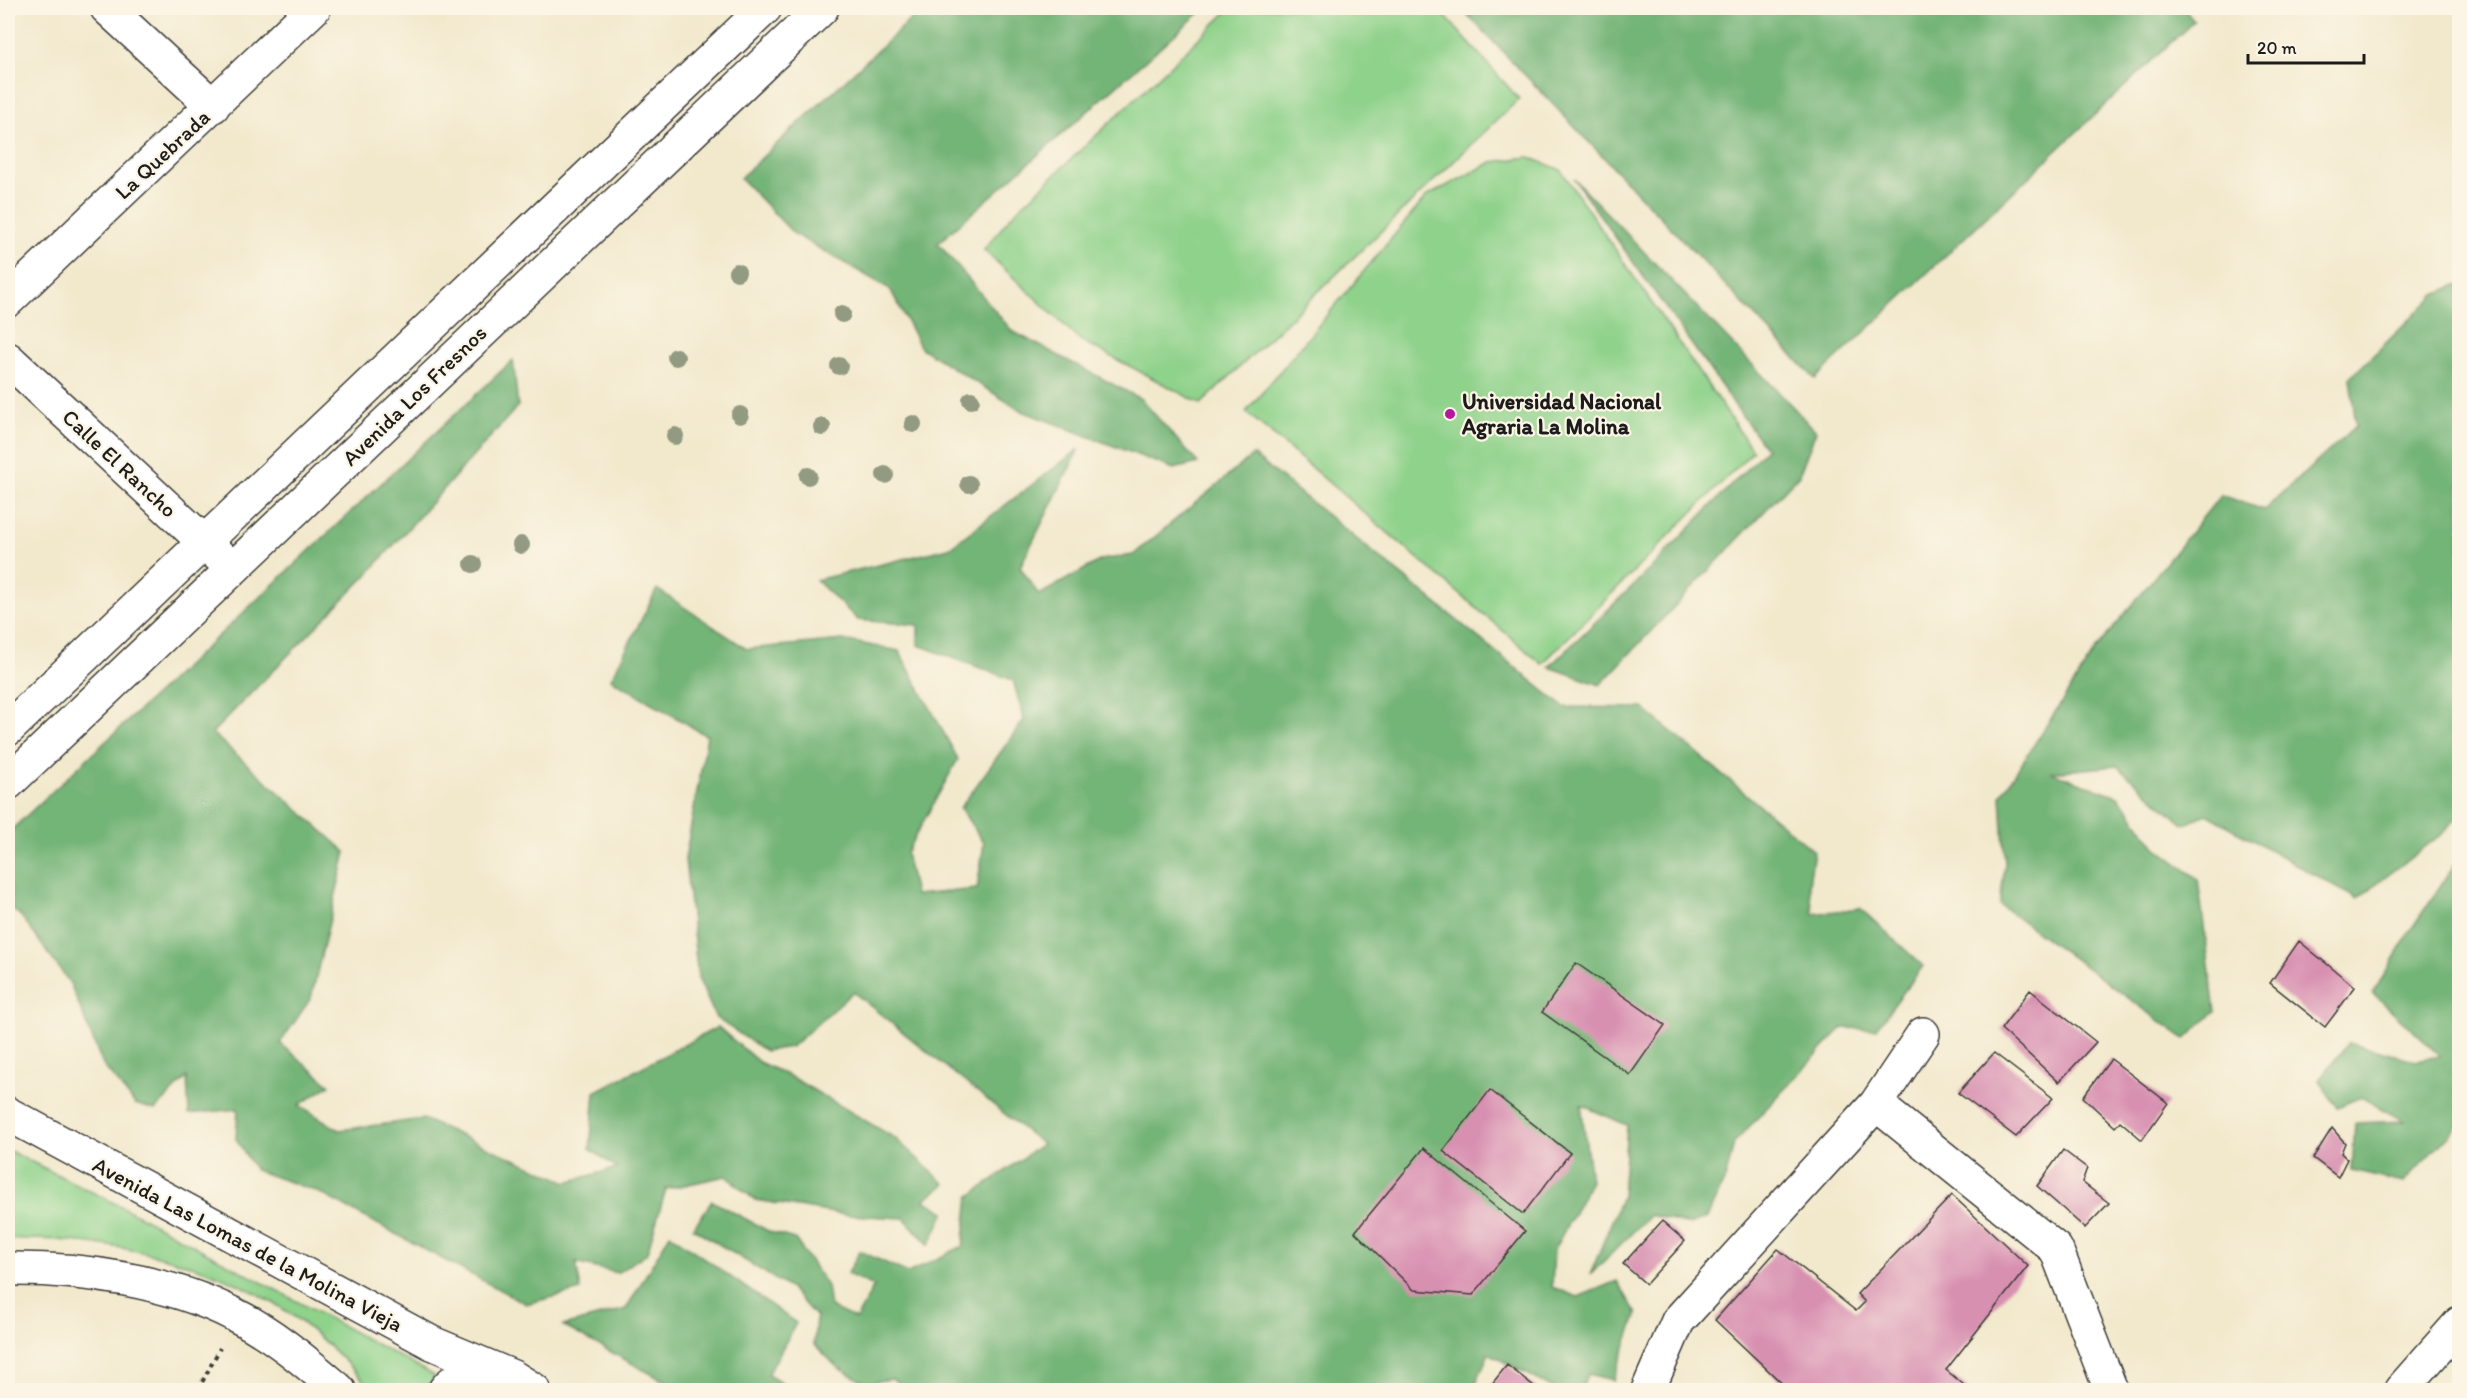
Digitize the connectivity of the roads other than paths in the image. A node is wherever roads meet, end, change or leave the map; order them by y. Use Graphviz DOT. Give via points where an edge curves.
graph roads {
  1 [pos="106,8"];
  2 [pos="314,8"];
  3 [pos="765,8"];
  4 [pos="822,8"];
  5 [pos="213,106"];
  6 [pos="8,300"];
  7 [pos="8,358"];
  8 [pos="203,542"];
  9 [pos="232,568"];
  10 [pos="8,729"];
  11 [pos="8,783"];
  12 [pos="1923,1034"];
  13 [pos="1876,1104"];
  14 [pos="8,1114"];
  15 [pos="8,1269"];
  16 [pos="2460,1323"];
  17 [pos="491,1369"];
  18 [pos="338,1390"];
  19 [pos="445,1390"];
  20 [pos="534,1390"];
  21 [pos="1648,1390"];
  22 [pos="2111,1390"];
  23 [pos="2402,1390"];
  1 -- 5 [label="main road"];
  2 -- 5 [label="main road, La Quebrada"];
  3 -- 8 [label="main road, Avenida Los Fresnos"];
  4 -- 9 [label="main road, Avenida Los Fresnos"];
  5 -- 6 [label="main road, La Quebrada"];
  7 -- 8 [label="main road, Calle El Rancho"];
  8 -- 9 [label="main road, Calle El Rancho"];
  8 -- 10 [label="main road, Avenida Los Fresnos"];
  9 -- 11 [label="main road, Avenida Los Fresnos"];
  12 -- 13 [label="main road"];
  13 -- 21 [label="main road" via="1678,1321"];
  13 -- 22 [label="main road" via="2056,1249"];
  14 -- 17 [label="main road, Avenida Las Lomas de la Molina Vieja" via="432,1343"];
  15 -- 18 [label="main road" via="56,1269 127,1280 196,1298 236,1315 287,1346"];
  16 -- 23 [label="main road"];
  17 -- 19 [label="main road" via="458,1378"];
  17 -- 20 [label="main road, Avenida Las Lomas de la Molina Vieja"];
}
